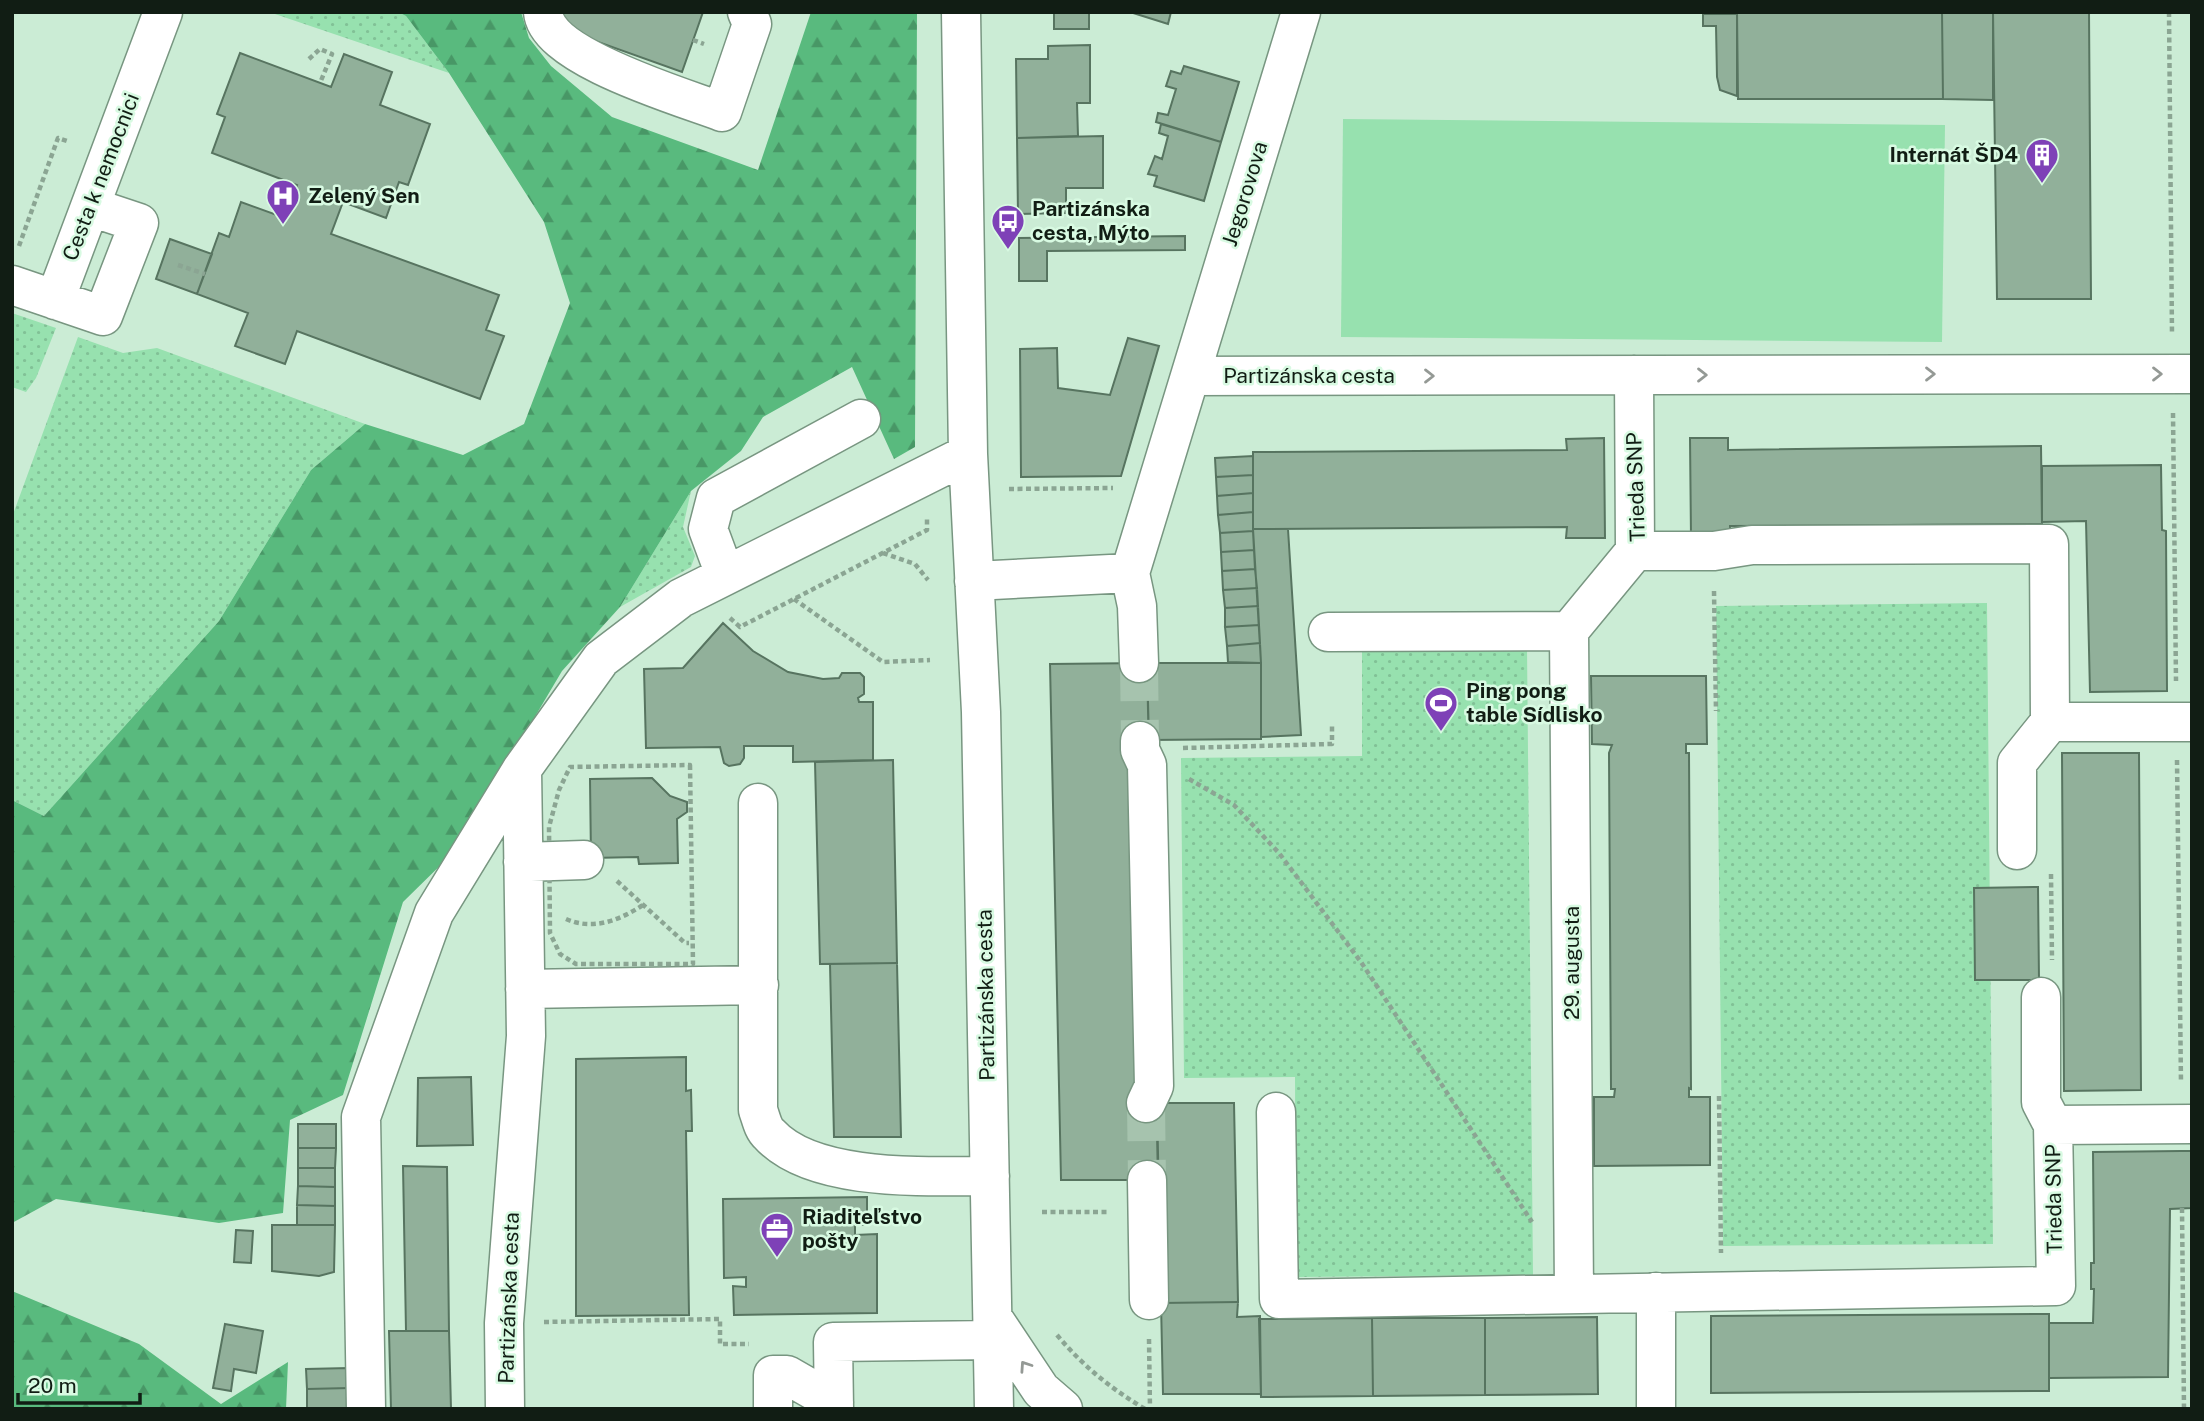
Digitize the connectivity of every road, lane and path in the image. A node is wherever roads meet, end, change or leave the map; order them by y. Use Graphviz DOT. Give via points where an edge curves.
graph roads {
  1 [pos="163,12"];
  2 [pos="543,12"];
  3 [pos="747,12"];
  4 [pos="961,12"];
  5 [pos="1301,12"];
  6 [pos="2169,12"];
  7 [pos="309,59"];
  8 [pos="320,83"];
  9 [pos="77,130"];
  10 [pos="91,206"];
  11 [pos="178,265"];
  12 [pos="15,269"];
  13 [pos="205,274"];
  14 [pos="55,300"];
  15 [pos="2182,374"];
  16 [pos="1634,375"];
  17 [pos="1190,376"];
  18 [pos="861,419"];
  19 [pos="968,454"];
  20 [pos="1113,488"];
  21 [pos="1008,489"];
  22 [pos="927,530"];
  23 [pos="1635,551"];
  24 [pos="1714,551"];
  25 [pos="883,553"];
  26 [pos="1130,573"];
  27 [pos="725,575"];
  28 [pos="928,580"];
  29 [pos="974,581"];
  30 [pos="793,599"];
  31 [pos="740,627"];
  32 [pos="1569,631"];
  33 [pos="1328,632"];
  34 [pos="930,660"];
  35 [pos="1139,663"];
  36 [pos="1716,711"];
  37 [pos="2050,722"];
  38 [pos="2184,722"];
  39 [pos="1332,726"];
  40 [pos="1140,745"];
  41 [pos="522,769"];
  42 [pos="758,803"];
  43 [pos="2034,856"];
  44 [pos="584,860"];
  45 [pos="523,862"];
  46 [pos="643,905"];
  47 [pos="550,906"];
  48 [pos="692,943"];
  49 [pos="2046,982"];
  50 [pos="758,985"];
  51 [pos="525,989"];
  52 [pos="1719,1096"];
  53 [pos="1146,1103"];
  54 [pos="1276,1112"];
  55 [pos="2186,1124"];
  56 [pos="2053,1125"];
  57 [pos="990,1175"];
  58 [pos="1147,1196"];
  59 [pos="2182,1209"];
  60 [pos="1042,1212"];
  61 [pos="1574,1283"];
  62 [pos="1722,1291"];
  63 [pos="1656,1292"];
  64 [pos="1149,1300"];
  65 [pos="504,1323"];
  66 [pos="993,1329"];
  67 [pos="1054,1331"];
  68 [pos="758,1344"];
  69 [pos="834,1405"];
  70 [pos="366,1409"];
  71 [pos="505,1409"];
  72 [pos="773,1409"];
  73 [pos="994,1409"];
  74 [pos="1063,1409"];
  75 [pos="1147,1409"];
  76 [pos="1656,1409"];
  77 [pos="2184,1409"];
  1 -- 10 [label="street, Cesta k nemocnici"];
  2 -- 3 [label="street" via="552,34 572,50 722,111 752,24"];
  4 -- 19 [label="street, Partizánska cesta"];
  5 -- 17 [label="street, Jegorovova"];
  6 -- 15 [label="path"];
  7 -- 8 [label="path" via="320,49 332,54"];
  9 -- 12 [label="path" via="72,143 58,138"];
  10 -- 14 [label="street, Cesta k nemocnici"];
  10 -- 14 [label="street" via="139,223 103,316"];
  11 -- 13 [label="path"];
  12 -- 14 [label="street"];
  16 -- 15 [label="street, one-way"];
  15 -- 38 [label="path"];
  17 -- 16 [label="street, Partizánska cesta, one-way"];
  16 -- 23 [label="street, Trieda SNP"];
  17 -- 26 [label="street"];
  18 -- 27 [label="street" via="716,498 708,529"];
  19 -- 27 [label="street"];
  19 -- 29 [label="street, Partizánska cesta"];
  20 -- 21 [label="path"];
  22 -- 25 [label="path"];
  23 -- 24 [label="street, Trieda SNP"];
  23 -- 32 [label="street"];
  24 -- 36 [label="path"];
  24 -- 37 [label="street, Trieda SNP" via="1752,545 2049,544"];
  25 -- 28 [label="path" via="915,564"];
  25 -- 30 [label="path"];
  26 -- 29 [label="street"];
  26 -- 35 [label="street" via="1138,606"];
  27 -- 41 [label="street" via="681,598 601,659"];
  29 -- 57 [label="street, Partizánska cesta"];
  30 -- 31 [label="path"];
  30 -- 34 [label="path" via="883,662"];
  32 -- 33 [label="street"];
  32 -- 61 [label="street, 29. augusta"];
  37 -- 38 [label="street"];
  37 -- 43 [label="street" via="2017,763"];
  38 -- 55 [label="path"];
  39 -- 40 [label="path" via="1332,744"];
  40 -- 53 [label="street" via="1147,765 1154,1086"];
  40 -- 61 [label="path" via="1234,805 1279,853 1361,962"];
  41 -- 45 [label="street, Partizánska cesta"];
  41 -- 70 [label="street" via="434,913 361,1117"];
  42 -- 50 [label="street"];
  43 -- 49 [label="path"];
  44 -- 45 [label="street"];
  44 -- 46 [label="path" via="602,868"];
  45 -- 51 [label="street, Partizánska cesta"];
  46 -- 47 [label="path" via="621,919 595,925 568,921"];
  46 -- 48 [label="path" via="685,943"];
  49 -- 56 [label="street" via="2041,1102"];
  50 -- 51 [label="street"];
  50 -- 57 [label="street" via="758,1110 767,1133 793,1154 876,1176"];
  51 -- 65 [label="street, Partizánska cesta" via="526,1036"];
  52 -- 62 [label="path"];
  54 -- 61 [label="street" via="1279,1299"];
  55 -- 56 [label="street, Trieda SNP"];
  56 -- 62 [label="street, Trieda SNP" via="2056,1286"];
  57 -- 66 [label="street, Partizánska cesta"];
  58 -- 60 [label="path"];
  58 -- 64 [label="street"];
  59 -- 77 [label="path"];
  61 -- 63 [label="street"];
  62 -- 63 [label="street"];
  63 -- 76 [label="street"];
  64 -- 75 [label="path"];
  65 -- 68 [label="path" via="720,1320 720,1344"];
  65 -- 71 [label="street, Partizánska cesta"];
  66 -- 69 [label="street" via="833,1342"];
  66 -- 73 [label="street, Partizánska cesta"];
  74 -- 66 [label="street, one-way" via="1041,1390"];
  67 -- 75 [label="path" via="1109,1388"];
  69 -- 72 [label="street" via="787,1375 772,1375"];
}
